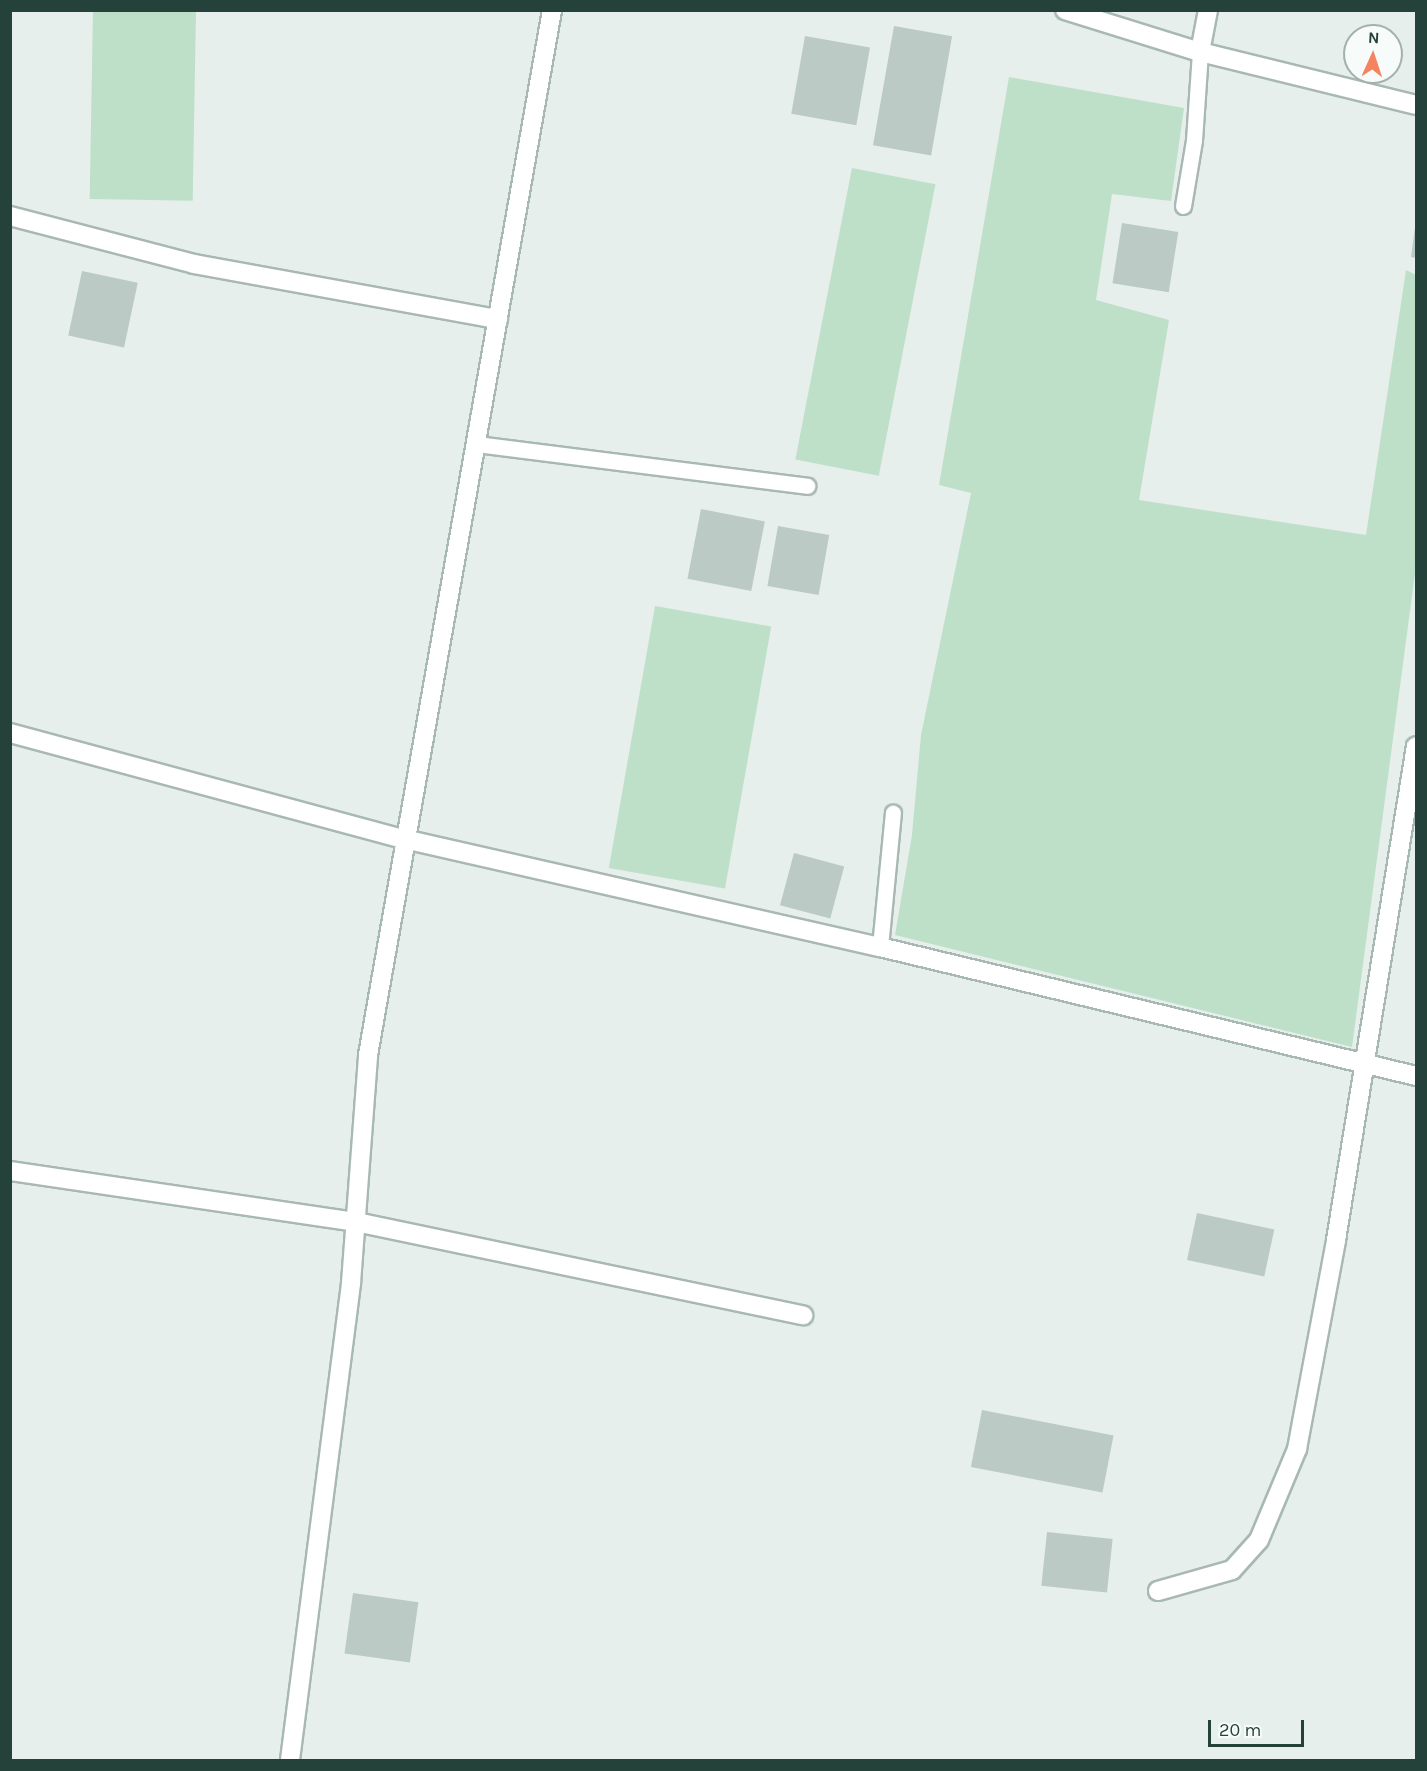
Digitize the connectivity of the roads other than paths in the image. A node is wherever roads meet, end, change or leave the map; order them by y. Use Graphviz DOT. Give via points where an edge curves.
graph roads {
  1 [pos="552,10"];
  2 [pos="1065,10"];
  3 [pos="1208,10"];
  4 [pos="1200,52"];
  5 [pos="1416,105"];
  6 [pos="1183,206"];
  7 [pos="10,216"];
  8 [pos="498,319"];
  9 [pos="476,444"];
  10 [pos="807,486"];
  11 [pos="10,733"];
  12 [pos="1416,746"];
  13 [pos="893,813"];
  14 [pos="405,838"];
  15 [pos="880,947"];
  16 [pos="1365,1064"];
  17 [pos="1416,1076"];
  18 [pos="10,1171"];
  19 [pos="356,1222"];
  20 [pos="803,1315"];
  21 [pos="1158,1592"];
  22 [pos="291,1761"];
  1 -- 8 [label="street"];
  2 -- 4 [label="street"];
  3 -- 4 [label="street"];
  4 -- 5 [label="street"];
  4 -- 6 [label="lane" via="1194,140"];
  7 -- 8 [label="street" via="194,264"];
  8 -- 9 [label="street"];
  9 -- 10 [label="lane"];
  9 -- 14 [label="street"];
  11 -- 14 [label="street"];
  12 -- 16 [label="street"];
  13 -- 15 [label="lane"];
  14 -- 15 [label="street"];
  14 -- 19 [label="street" via="368,1055"];
  15 -- 16 [label="street"];
  16 -- 17 [label="street"];
  16 -- 21 [label="street" via="1297,1449 1258,1540 1232,1570"];
  18 -- 19 [label="street"];
  19 -- 20 [label="street"];
  19 -- 22 [label="street"];
}
